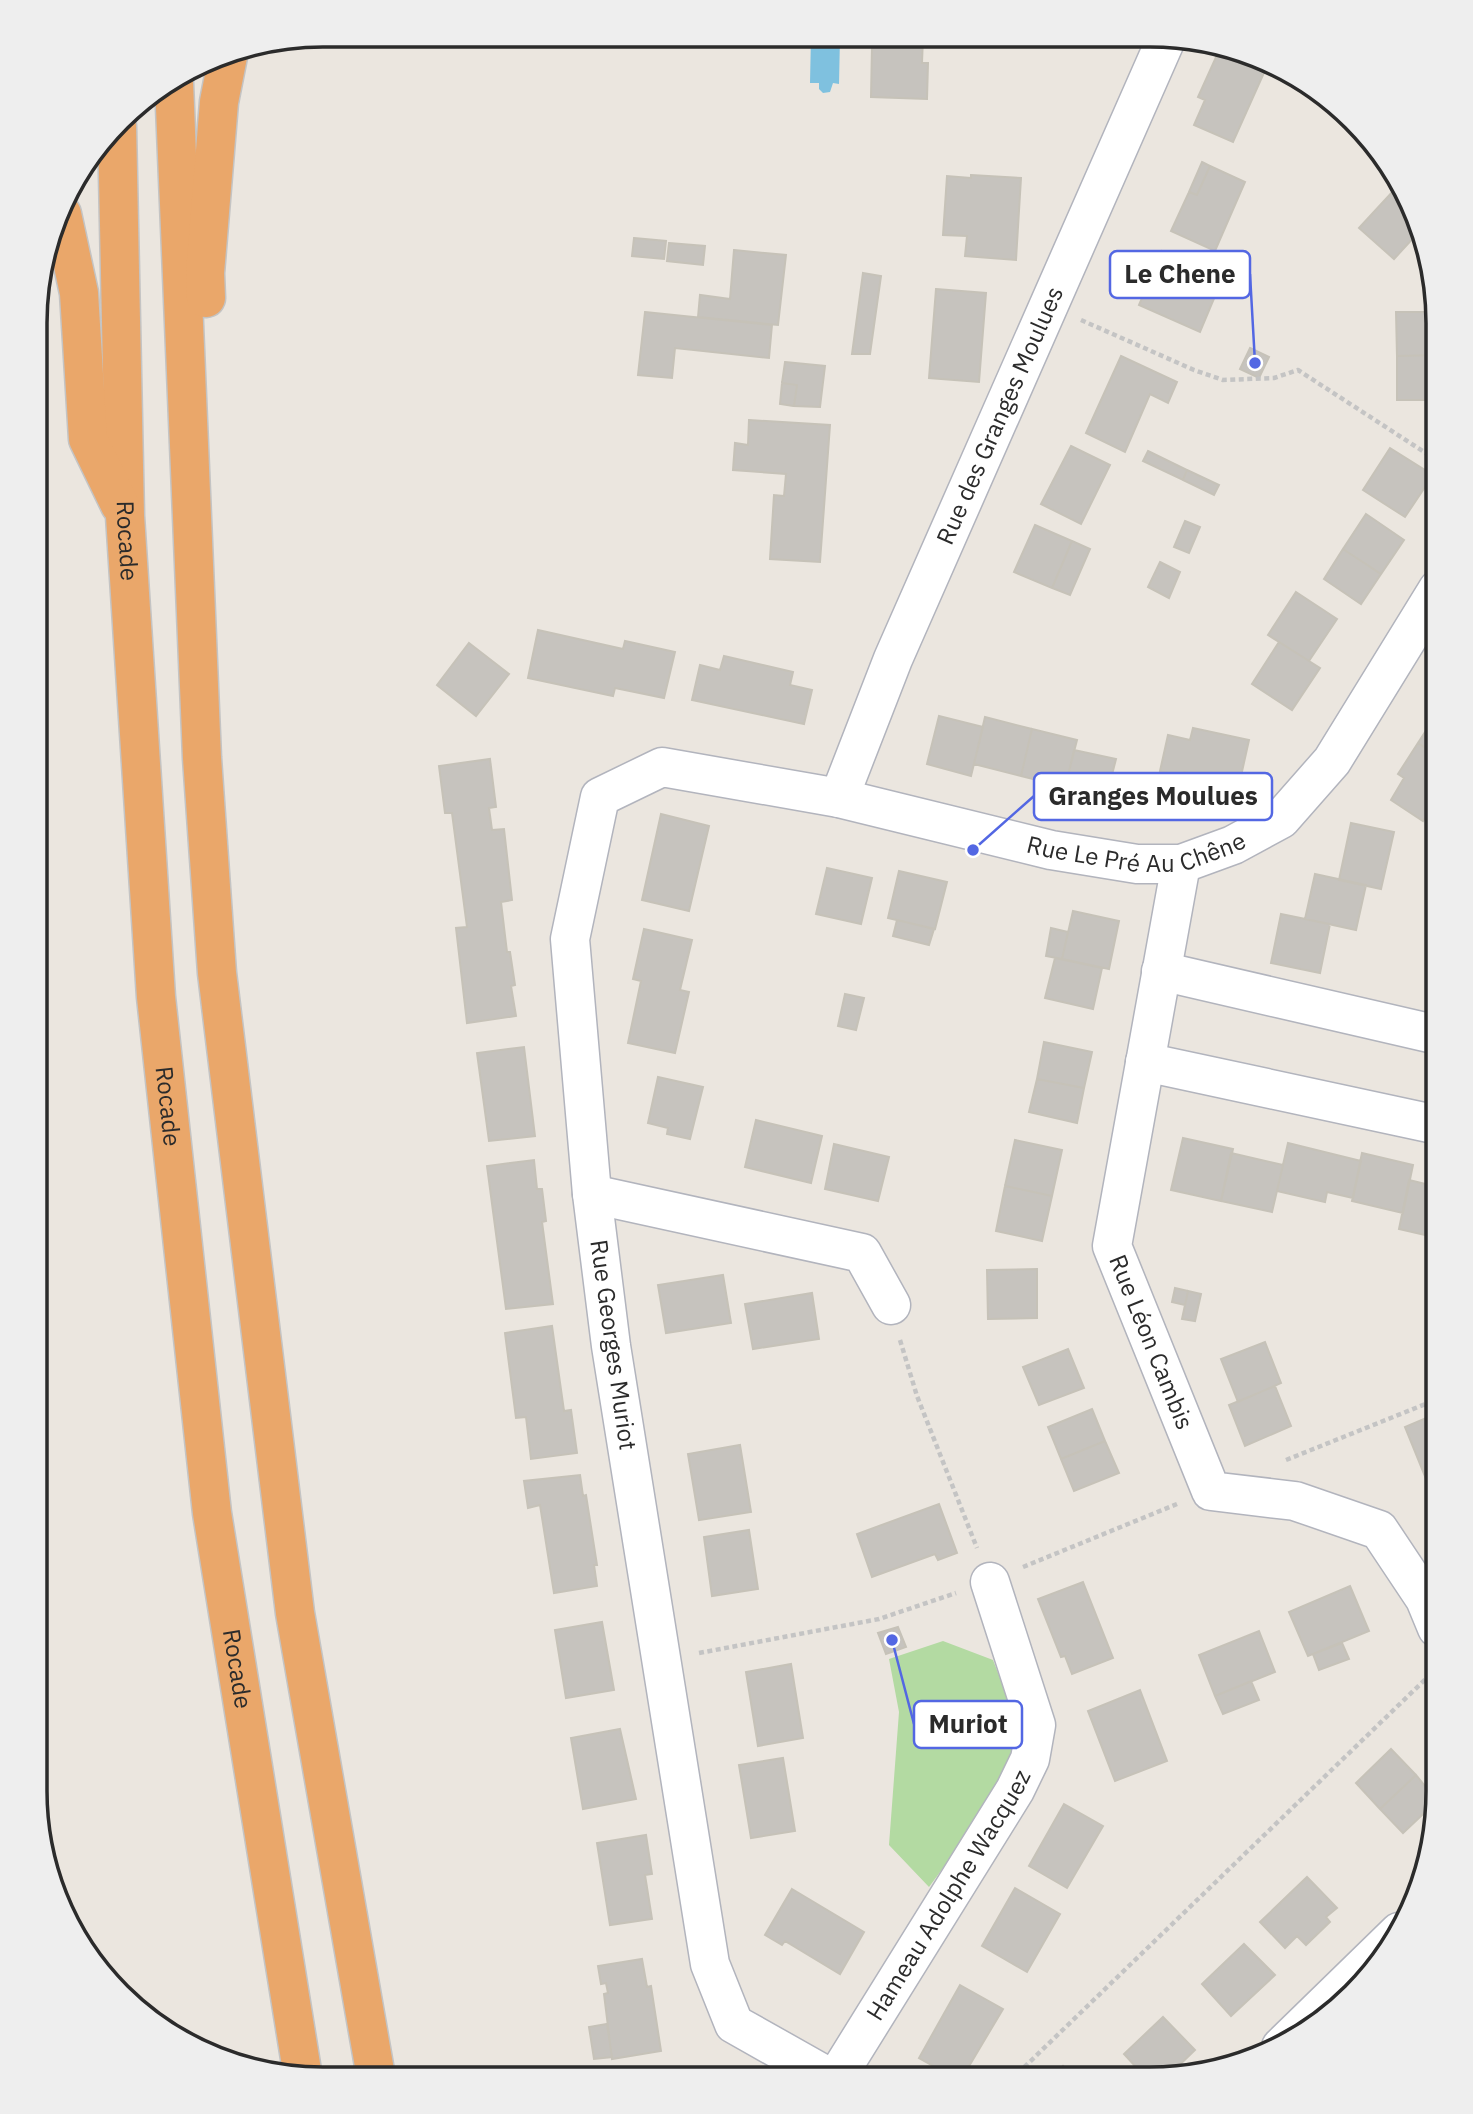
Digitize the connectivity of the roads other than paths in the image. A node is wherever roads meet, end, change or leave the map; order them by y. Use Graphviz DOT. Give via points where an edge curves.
graph roads {
  1 [pos="1162,48"];
  2 [pos="226,65"];
  3 [pos="174,91"];
  4 [pos="117,140"];
  5 [pos="65,226"];
  6 [pos="125,516"];
  7 [pos="1426,608"];
  8 [pos="202,758"];
  9 [pos="839,798"];
  10 [pos="1181,864"];
  11 [pos="1161,971"];
  12 [pos="1426,1032"];
  13 [pos="1145,1062"];
  14 [pos="1426,1122"];
  15 [pos="592,1194"];
  16 [pos="891,1305"];
  17 [pos="990,1582"];
  18 [pos="1426,1599"];
  19 [pos="1357,1973"];
  20 [pos="1326,2003"];
  21 [pos="301,2066"];
  22 [pos="374,2067"];
  23 [pos="810,2067"];
  24 [pos="842,2067"];
  1 -- 9 [label="street, Rue des Granges Moulues" via="893,659"];
  2 -- 8 [label="highway" via="205,273 208,500"];
  3 -- 8 [label="highway"];
  4 -- 6 [label="highway, Rocade"];
  5 -- 6 [label="highway" via="79,293 88,439"];
  6 -- 21 [label="highway, Rocade" via="156,997 212,1513"];
  7 -- 10 [label="street, Rue Le Pré Au Chêne" via="1332,761 1281,819 1233,845"];
  8 -- 22 [label="highway" via="217,973 295,1613"];
  9 -- 10 [label="street, Rue Le Pré Au Chêne" via="1051,850 1137,864"];
  9 -- 15 [label="street, Rue Georges Muriot" via="662,767 600,797 570,939"];
  10 -- 11 [label="street, Rue Léon Cambis"];
  11 -- 12 [label="street"];
  11 -- 13 [label="street, Rue Léon Cambis"];
  13 -- 14 [label="street"];
  13 -- 18 [label="street, Rue Léon Cambis" via="1112,1246 1211,1491 1295,1501 1380,1530"];
  15 -- 16 [label="street" via="863,1253"];
  15 -- 23 [label="street, Rue Georges Muriot" via="611,1346 710,1964 734,2024"];
  17 -- 24 [label="street, Hameau Adolphe Wacquez" via="1036,1725 1030,1759"];
  19 -- 20 [label="street"];
}
